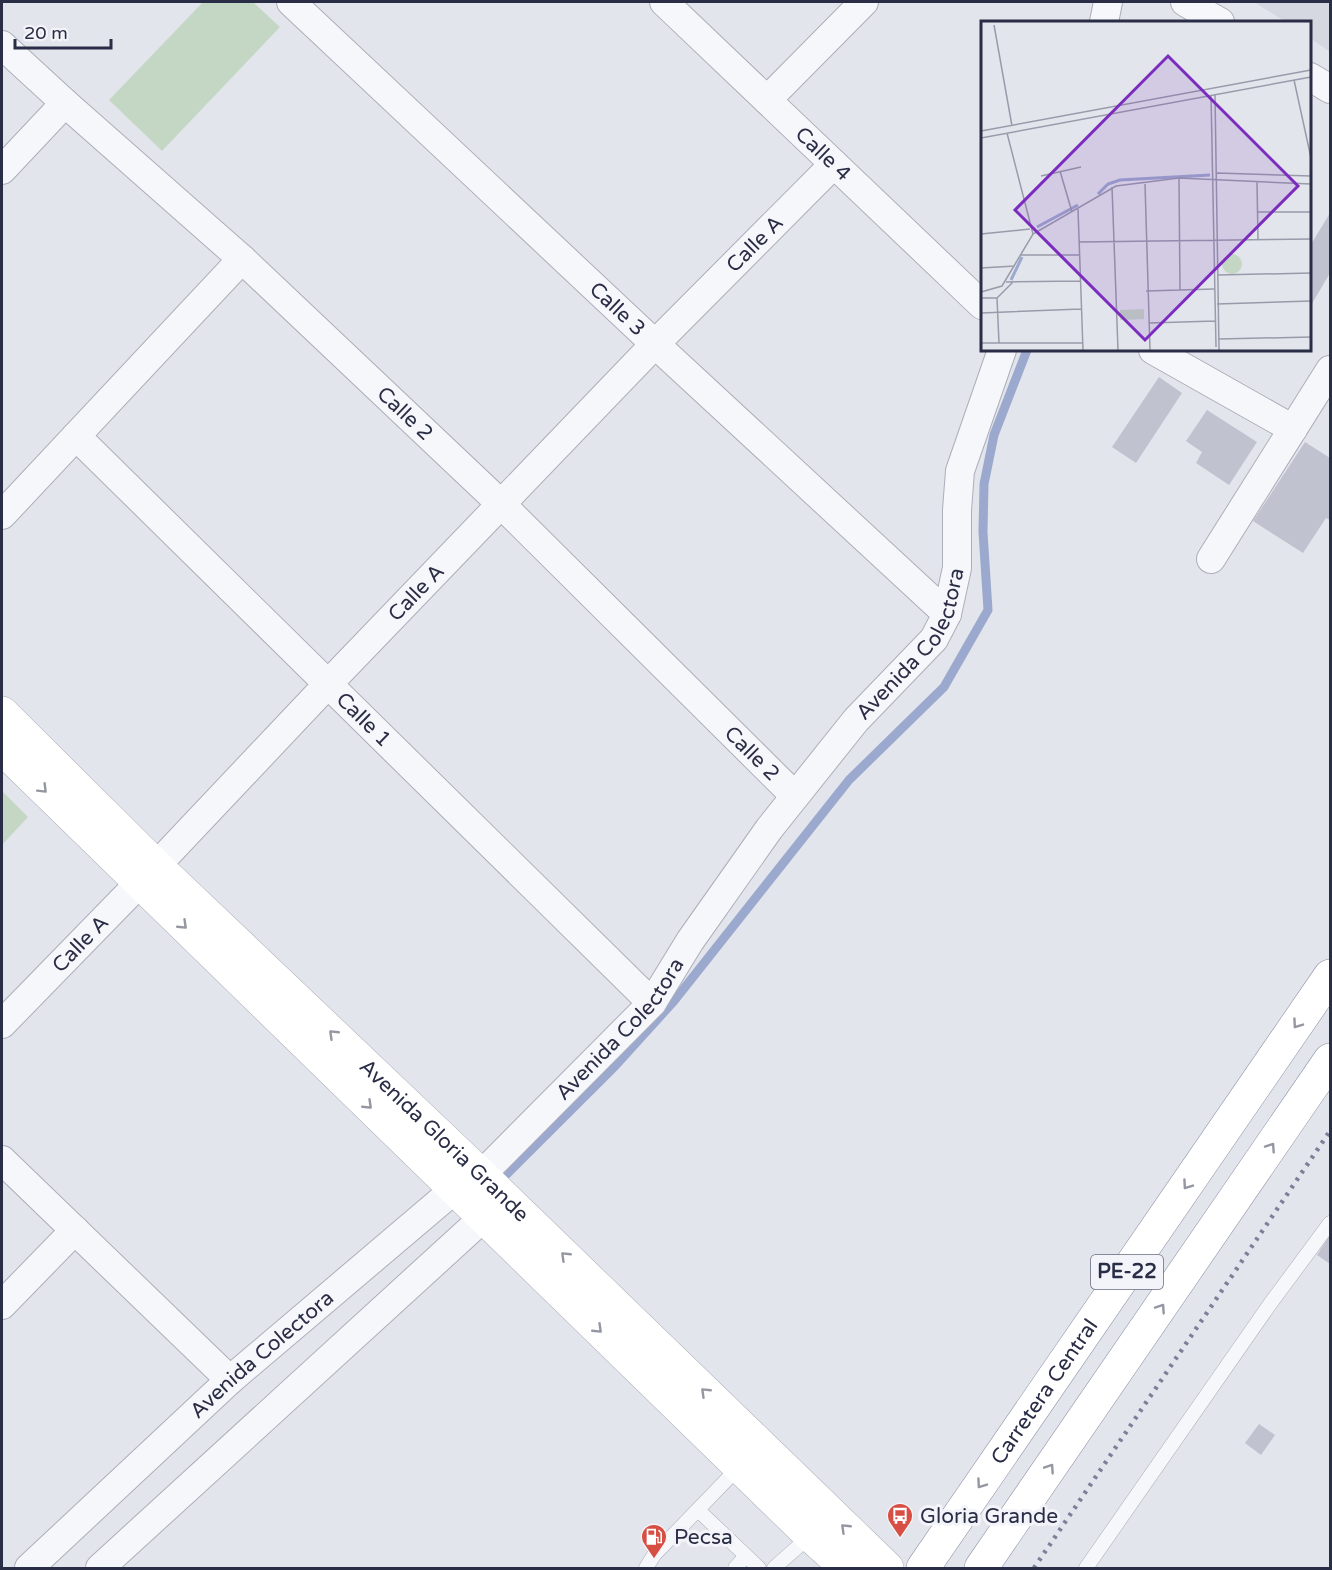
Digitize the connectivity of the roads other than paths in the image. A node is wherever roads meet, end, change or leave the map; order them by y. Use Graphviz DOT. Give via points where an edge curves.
graph roads {
  1 [pos="291,2"];
  2 [pos="664,2"];
  3 [pos="864,2"];
  4 [pos="1108,2"];
  5 [pos="1185,2"];
  6 [pos="1104,21"];
  7 [pos="1218,21"];
  8 [pos="2,45"];
  9 [pos="1311,78"];
  10 [pos="1330,89"];
  11 [pos="767,100"];
  12 [pos="65,103"];
  13 [pos="834,164"];
  14 [pos="2,170"];
  15 [pos="242,259"];
  16 [pos="981,304"];
  17 [pos="656,344"];
  18 [pos="1002,351"];
  19 [pos="1155,351"];
  20 [pos="1330,370"];
  21 [pos="1293,429"];
  22 [pos="76,436"];
  23 [pos="501,504"];
  24 [pos="2,515"];
  25 [pos="1211,559"];
  26 [pos="947,614"];
  27 [pos="328,684"];
  28 [pos="2,713"];
  29 [pos="2,748"];
  30 [pos="795,796"];
  31 [pos="147,874"];
  32 [pos="1330,976"];
  33 [pos="652,1003"];
  34 [pos="2,1024"];
  35 [pos="1330,1060"];
  36 [pos="2,1160"];
  37 [pos="468,1182"];
  38 [pos="483,1218"];
  39 [pos="1330,1223"];
  40 [pos="75,1230"];
  41 [pos="2,1305"];
  42 [pos="230,1380"];
  43 [pos="740,1466"];
  44 [pos="698,1510"];
  45 [pos="811,1536"];
  46 [pos="745,1557"];
  47 [pos="29,1569"];
  48 [pos="100,1569"];
  49 [pos="646,1569"];
  50 [pos="735,1569"];
  51 [pos="759,1569"];
  52 [pos="774,1569"];
  53 [pos="848,1569"];
  54 [pos="886,1569"];
  55 [pos="923,1569"];
  56 [pos="981,1569"];
  57 [pos="1086,1569"];
  1 -- 17 [label="street, Calle 3"];
  2 -- 11 [label="street, Calle 4"];
  3 -- 11 [label="street"];
  4 -- 6 [label="street"];
  5 -- 7 [label="street"];
  8 -- 12 [label="street, Calle 2"];
  9 -- 10 [label="street"];
  11 -- 13 [label="street, Calle 4"];
  12 -- 14 [label="street"];
  12 -- 15 [label="street, Calle 2"];
  13 -- 16 [label="street, Calle 4"];
  13 -- 17 [label="street, Calle A"];
  15 -- 22 [label="street"];
  15 -- 23 [label="street, Calle 2"];
  17 -- 23 [label="street, Calle A"];
  17 -- 26 [label="street, Calle 3"];
  18 -- 26 [label="street, Avenida Colectora" via="960,471 957,568"];
  19 -- 21 [label="street"];
  20 -- 21 [label="street"];
  21 -- 25 [label="street"];
  22 -- 24 [label="street"];
  22 -- 27 [label="street, Calle 1"];
  23 -- 27 [label="street, Calle A"];
  23 -- 30 [label="street, Calle 2"];
  26 -- 30 [label="street, Avenida Colectora" via="934,639 856,720"];
  27 -- 31 [label="street, Calle A"];
  27 -- 33 [label="street, Calle 1"];
  28 -- 31 [label="main road, Avenida Gloria Grande"];
  29 -- 31 [label="main road, Avenida Gloria Grande, one-way"];
  30 -- 33 [label="street, Avenida Colectora" via="690,941"];
  31 -- 34 [label="street, Calle A"];
  31 -- 37 [label="main road, Avenida Gloria Grande"];
  32 -- 55 [label="main road, Carretera Central / PE-22, one-way"];
  33 -- 37 [label="street, Avenida Colectora"];
  56 -- 35 [label="main road, PE-22, one-way"];
  36 -- 40 [label="street"];
  37 -- 38 [label="main road, Avenida Gloria Grande"];
  37 -- 42 [label="street, Avenida Colectora"];
  54 -- 37 [label="main road, Avenida Gloria Grande, one-way"];
  38 -- 43 [label="main road, Avenida Gloria Grande, one-way"];
  38 -- 48 [label="street"];
  39 -- 57 [label="lane"];
  40 -- 41 [label="street"];
  40 -- 42 [label="street"];
  42 -- 47 [label="street, Avenida Colectora"];
  43 -- 44 [label="lane"];
  43 -- 45 [label="main road, Avenida Gloria Grande"];
  44 -- 46 [label="lane"];
  44 -- 49 [label="lane" via="654,1555"];
  45 -- 52 [label="lane"];
  45 -- 53 [label="main road, Avenida Gloria Grande"];
  46 -- 50 [label="lane"];
  46 -- 51 [label="lane"];
}
